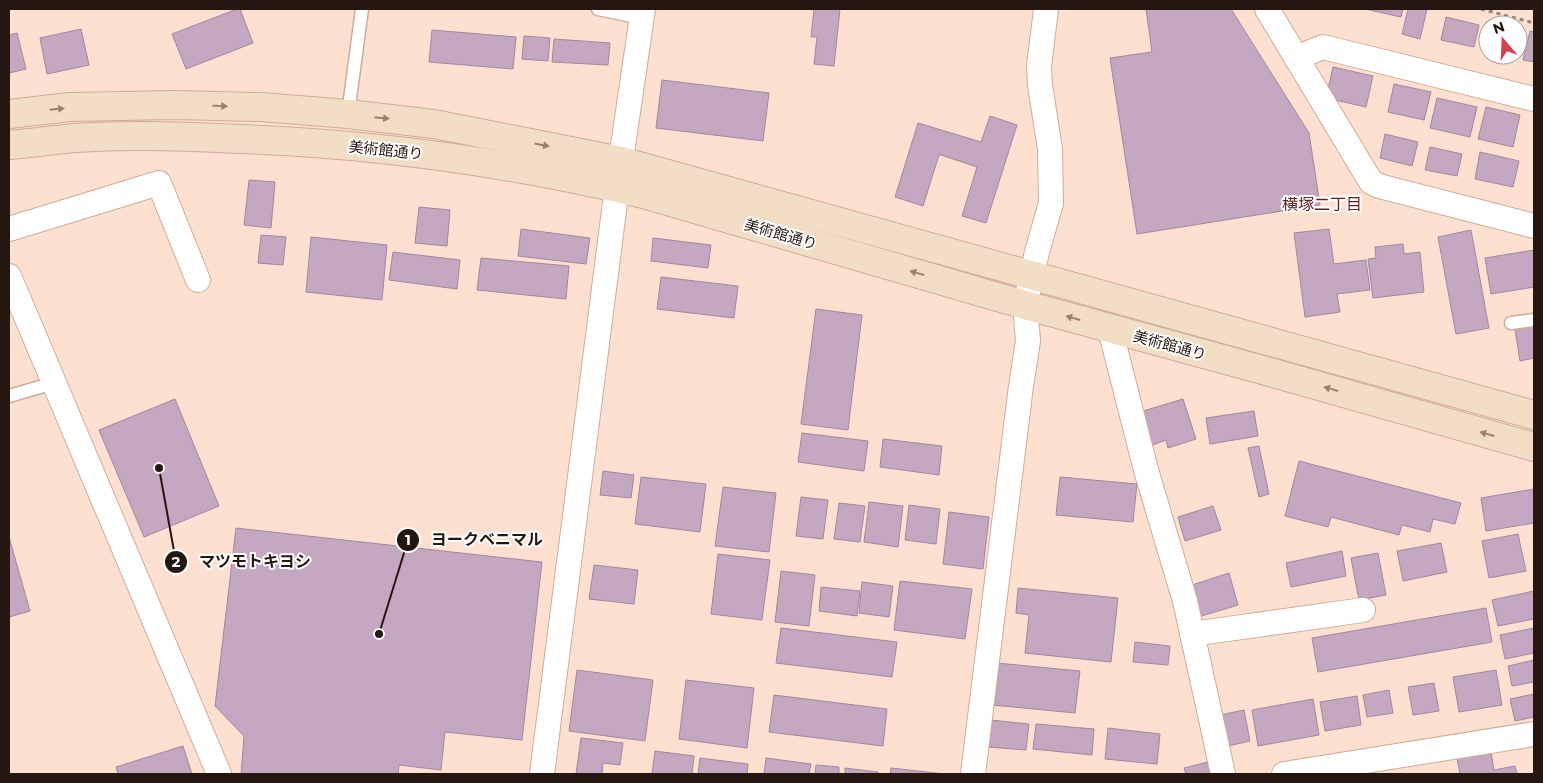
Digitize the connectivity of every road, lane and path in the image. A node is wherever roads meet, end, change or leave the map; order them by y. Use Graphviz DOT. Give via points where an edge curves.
graph roads {
  1 [pos="362,9"];
  2 [pos="598,9"];
  3 [pos="1046,9"];
  4 [pos="1266,9"];
  5 [pos="1481,9"];
  6 [pos="642,13"];
  7 [pos="1534,23"];
  8 [pos="1296,58"];
  9 [pos="1534,99"];
  10 [pos="9,114"];
  11 [pos="348,114"];
  12 [pos="9,145"];
  13 [pos="621,161"];
  14 [pos="617,188"];
  15 [pos="1534,225"];
  16 [pos="9,229"];
  17 [pos="1031,274"];
  18 [pos="9,276"];
  19 [pos="198,280"];
  20 [pos="1025,305"];
  21 [pos="1534,320"];
  22 [pos="1511,324"];
  23 [pos="1110,329"];
  24 [pos="54,383"];
  25 [pos="9,396"];
  26 [pos="1534,415"];
  27 [pos="1534,447"];
  28 [pos="1363,610"];
  29 [pos="1192,634"];
  30 [pos="1534,734"];
  31 [pos="218,774"];
  32 [pos="542,774"];
  33 [pos="973,774"];
  34 [pos="1223,774"];
  35 [pos="1284,774"];
  1 -- 11 [label="lane"];
  2 -- 6 [label="lane"];
  3 -- 17 [label="street" via="1039,66 1050,149 1051,203"];
  4 -- 8 [label="street"];
  5 -- 7 [label="path"];
  6 -- 13 [label="street"];
  8 -- 9 [label="street" via="1323,47"];
  8 -- 15 [label="street" via="1371,182"];
  10 -- 11 [label="street, 美術館通り, one-way" via="70,107 174,105"];
  11 -- 13 [label="street, 美術館通り, one-way" via="434,124"];
  12 -- 14 [label="street, 美術館通り" via="78,138 173,136 292,141 484,162"];
  13 -- 14 [label="street"];
  13 -- 17 [label="street, 美術館通り"];
  20 -- 14 [label="street, 美術館通り, one-way"];
  14 -- 32 [label="street"];
  16 -- 19 [label="street" via="159,183"];
  17 -- 20 [label="street"];
  17 -- 26 [label="street, 美術館通り"];
  18 -- 24 [label="street"];
  23 -- 20 [label="street, 美術館通り, one-way"];
  20 -- 33 [label="street" via="1028,341"];
  21 -- 22 [label="lane"];
  27 -- 23 [label="street, 美術館通り, one-way"];
  23 -- 29 [label="street"];
  24 -- 25 [label="lane"];
  24 -- 31 [label="street"];
  28 -- 29 [label="street"];
  29 -- 34 [label="street"];
  30 -- 35 [label="street"];
}
